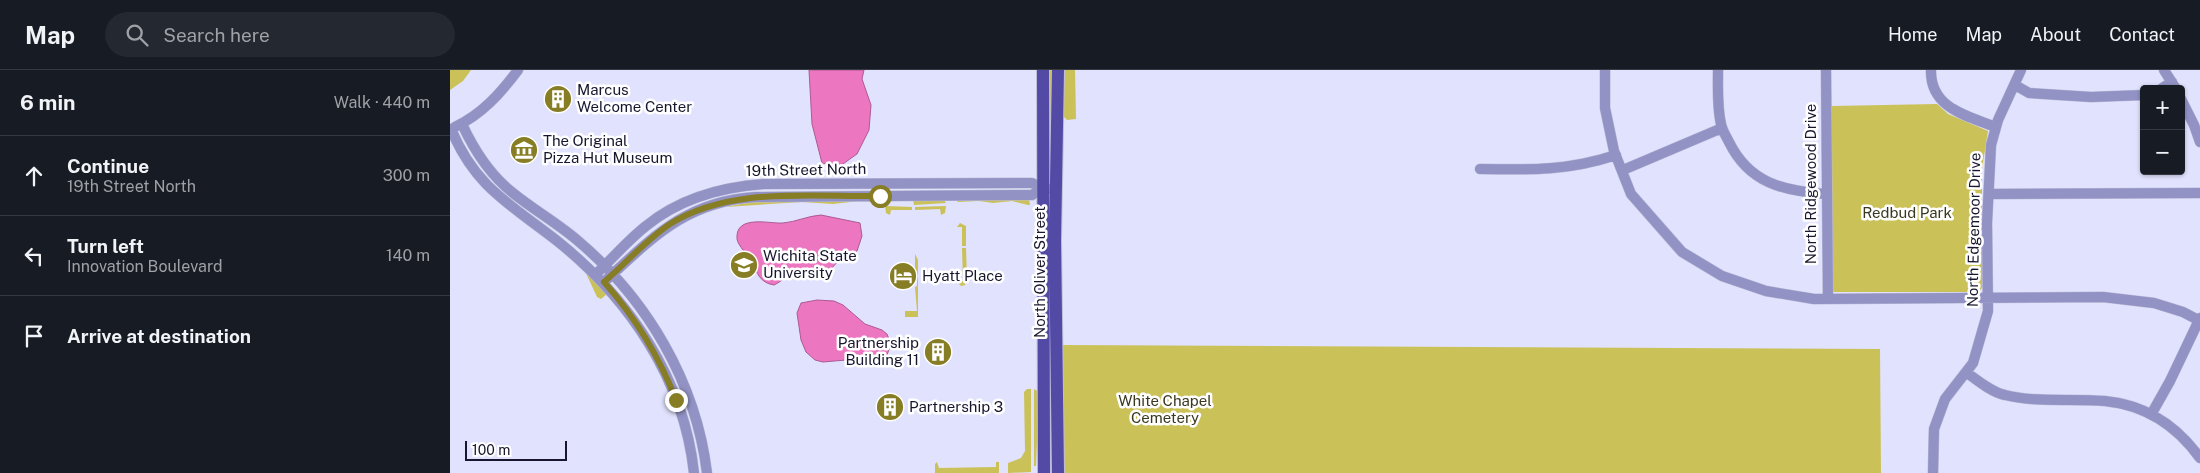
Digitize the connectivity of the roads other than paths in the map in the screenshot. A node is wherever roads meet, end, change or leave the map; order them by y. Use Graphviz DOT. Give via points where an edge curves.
graph roads {
  1 [pos="518,70"];
  2 [pos="1043,70"];
  3 [pos="1058,70"];
  4 [pos="1605,70"];
  5 [pos="1718,70"];
  6 [pos="1826,70"];
  7 [pos="1931,70"];
  8 [pos="2021,70"];
  9 [pos="2164,70"];
  10 [pos="2015,85"];
  11 [pos="2173,85"];
  12 [pos="2140,95"];
  13 [pos="2185,107"];
  14 [pos="462,124"];
  15 [pos="1722,128"];
  16 [pos="1996,128"];
  17 [pos="450,130"];
  18 [pos="2200,142"];
  19 [pos="1616,155"];
  20 [pos="1480,169"];
  21 [pos="1623,170"];
  22 [pos="1043,188"];
  23 [pos="1057,189"];
  24 [pos="2200,193"];
  25 [pos="1826,194"];
  26 [pos="1989,194"];
  27 [pos="605,265"];
  28 [pos="596,274"];
  29 [pos="613,274"];
  30 [pos="604,282"];
  31 [pos="1988,297"];
  32 [pos="1828,299"];
  33 [pos="2200,320"];
  34 [pos="1966,372"];
  35 [pos="2152,414"];
  36 [pos="2200,458"];
  37 [pos="694,473"];
  38 [pos="707,473"];
  39 [pos="1044,473"];
  40 [pos="1058,473"];
  41 [pos="1933,473"];
  1 -- 14 [label="street" via="490,104"];
  2 -- 22 [label="main road, North Oliver Street"];
  3 -- 23 [label="main road, North Oliver Street"];
  4 -- 19 [label="street" via="1605,108"];
  5 -- 15 [label="street"];
  6 -- 25 [label="street, North Ridgewood Drive"];
  7 -- 16 [label="street" via="1932,85 1947,106"];
  8 -- 10 [label="street, North Edgemoor Drive"];
  9 -- 11 [label="street"];
  10 -- 12 [label="street" via="2029,92 2091,97"];
  10 -- 16 [label="street, North Edgemoor Drive"];
  13 -- 18 [label="street"];
  14 -- 17 [label="street"];
  14 -- 27 [label="street" via="475,150 497,178"];
  15 -- 21 [label="street"];
  15 -- 25 [label="street" via="1752,173 1778,188"];
  16 -- 26 [label="street, North Edgemoor Drive" via="1991,145"];
  17 -- 28 [label="street" via="474,172 491,190"];
  19 -- 20 [label="street" via="1563,168"];
  19 -- 21 [label="street"];
  21 -- 32 [label="street" via="1631,194 1682,252 1694,261 1722,276 1766,291"];
  22 -- 23 [label="street, 19th Street North"];
  22 -- 27 [label="street, 19th Street North" via="1032,183 764,184 730,187 696,197 654,219"];
  22 -- 29 [label="street, 19th Street North" via="1032,195 765,196 737,199 702,209 672,223"];
  22 -- 39 [label="main road, North Oliver Street"];
  23 -- 40 [label="main road, North Oliver Street"];
  24 -- 26 [label="street"];
  25 -- 32 [label="street, North Ridgewood Drive"];
  26 -- 31 [label="street, North Edgemoor Drive"];
  27 -- 28 [label="street, 19th Street North"];
  27 -- 29 [label="street"];
  28 -- 30 [label="street"];
  29 -- 30 [label="street, 19th Street North"];
  29 -- 38 [label="street" via="652,322 679,374 702,440"];
  30 -- 37 [label="street" via="635,322 664,372 683,420"];
  31 -- 32 [label="street"];
  31 -- 33 [label="street" via="2111,298 2154,303"];
  31 -- 34 [label="street, North Edgemoor Drive" via="1988,311 1973,363"];
  33 -- 35 [label="street"];
  34 -- 35 [label="street" via="2004,395 2050,401 2105,401"];
  34 -- 41 [label="street, North Edgemoor Drive" via="1945,399 1934,429"];
  35 -- 36 [label="street" via="2173,427"];
}
